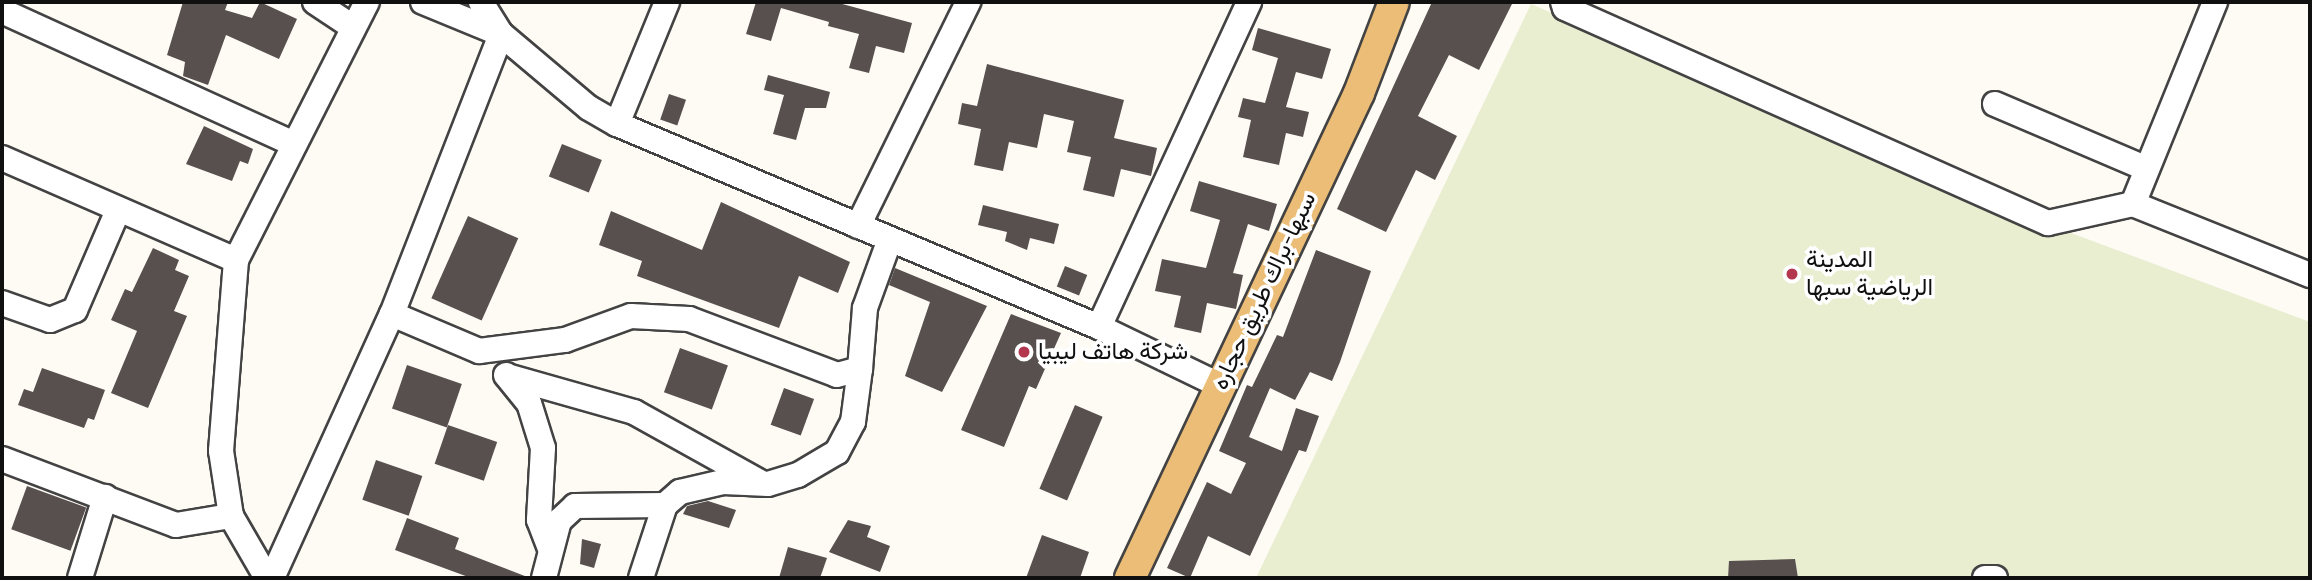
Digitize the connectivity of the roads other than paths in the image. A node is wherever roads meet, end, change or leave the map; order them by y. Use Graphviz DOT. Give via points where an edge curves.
graph roads {
  1 [pos="315,2"];
  2 [pos="367,2"];
  3 [pos="424,2"];
  4 [pos="481,2"];
  5 [pos="667,2"];
  6 [pos="968,2"];
  7 [pos="1249,2"];
  8 [pos="1394,2"];
  9 [pos="2215,2"];
  10 [pos="1565,4"];
  11 [pos="2,10"];
  12 [pos="351,26"];
  13 [pos="501,34"];
  14 [pos="1995,104"];
  15 [pos="617,124"];
  16 [pos="292,143"];
  17 [pos="2,158"];
  18 [pos="2145,167"];
  19 [pos="2133,204"];
  20 [pos="118,210"];
  21 [pos="858,226"];
  22 [pos="890,239"];
  23 [pos="236,260"];
  24 [pos="2310,275"];
  25 [pos="2,303"];
  26 [pos="392,314"];
  27 [pos="1099,327"];
  28 [pos="479,351"];
  29 [pos="860,369"];
  30 [pos="507,376"];
  31 [pos="1219,385"];
  32 [pos="2,458"];
  33 [pos="764,484"];
  34 [pos="105,498"];
  35 [pos="665,506"];
  36 [pos="231,516"];
  37 [pos="550,548"];
  38 [pos="80,578"];
  39 [pos="270,578"];
  40 [pos="544,578"];
  41 [pos="641,578"];
  42 [pos="1130,578"];
  43 [pos="1985,578"];
  44 [pos="1995,578"];
  1 -- 12 [label="street"];
  2 -- 12 [label="street"];
  3 -- 13 [label="street"];
  4 -- 13 [label="street"];
  5 -- 15 [label="street"];
  6 -- 21 [label="street"];
  7 -- 27 [label="street"];
  8 -- 31 [label="main road, سبها-براك طريق حجاره" via="1359,93"];
  9 -- 18 [label="street"];
  10 -- 19 [label="street" via="2048,223"];
  11 -- 16 [label="street"];
  12 -- 16 [label="street"];
  13 -- 15 [label="street" via="589,108"];
  13 -- 26 [label="street"];
  14 -- 18 [label="street"];
  15 -- 21 [label="street"];
  16 -- 23 [label="street"];
  17 -- 20 [label="street"];
  18 -- 19 [label="street"];
  19 -- 24 [label="street"];
  20 -- 23 [label="street"];
  20 -- 25 [label="street" via="75,310 50,320"];
  21 -- 22 [label="street"];
  22 -- 27 [label="street"];
  22 -- 29 [label="street" via="865,308"];
  23 -- 36 [label="street" via="221,451"];
  26 -- 28 [label="street"];
  26 -- 39 [label="street"];
  27 -- 31 [label="street"];
  28 -- 29 [label="street" via="565,340 631,316 657,316 689,319 837,375"];
  28 -- 30 [label="street"];
  29 -- 33 [label="street" via="853,422 837,452 798,475"];
  30 -- 33 [label="street" via="634,412"];
  30 -- 37 [label="street" via="529,403 543,448 539,520"];
  31 -- 42 [label="main road, سبها-براك طريق حجاره"];
  32 -- 34 [label="street"];
  33 -- 35 [label="street" via="723,482 680,492"];
  34 -- 36 [label="street" via="176,525"];
  34 -- 38 [label="street"];
  35 -- 37 [label="street" via="575,506 559,521"];
  35 -- 41 [label="street"];
  36 -- 39 [label="street"];
  37 -- 40 [label="street"];
  43 -- 44 [label="street"];
}
